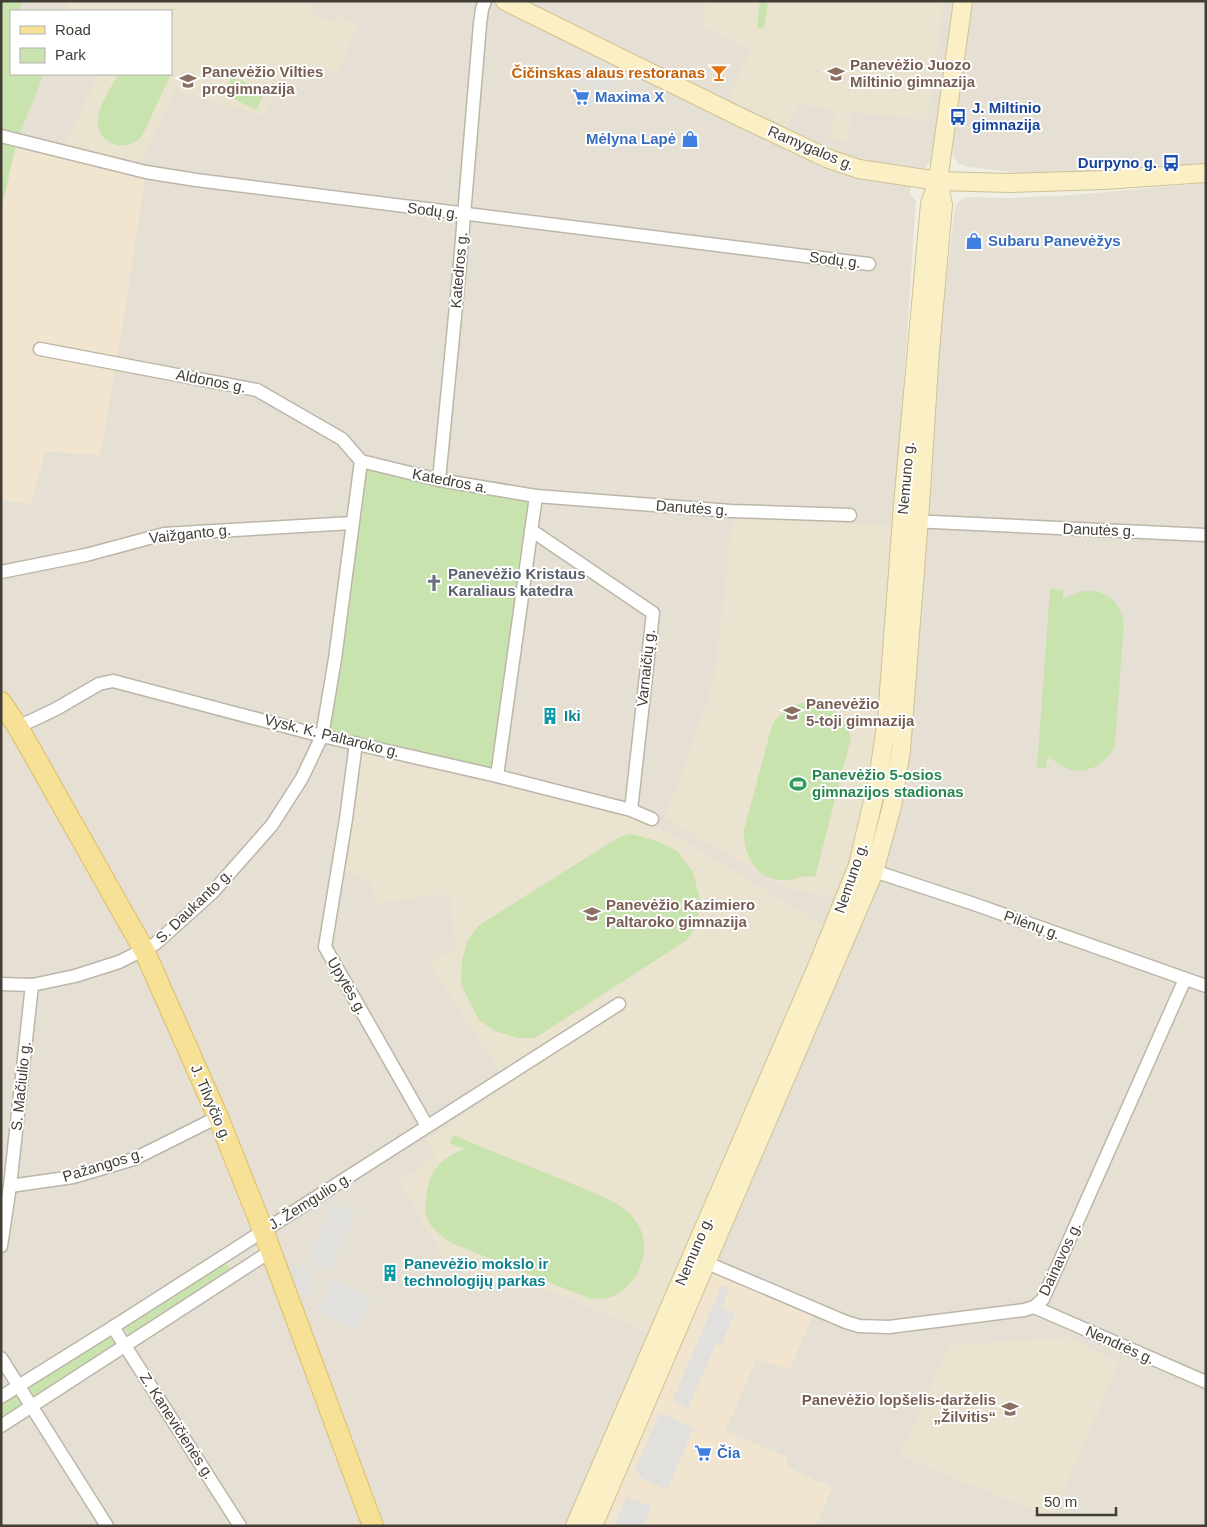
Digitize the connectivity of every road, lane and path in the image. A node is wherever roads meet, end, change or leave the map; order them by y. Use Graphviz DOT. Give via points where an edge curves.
graph roads {
  1 [pos="485,1"];
  2 [pos="963,1"];
  3 [pos="508,2"];
  4 [pos="1,136"];
  5 [pos="1206,173"];
  6 [pos="938,181"];
  7 [pos="464,214"];
  8 [pos="869,264"];
  9 [pos="40,350"];
  10 [pos="360,461"];
  11 [pos="440,480"];
  12 [pos="536,496"];
  13 [pos="850,515"];
  14 [pos="910,521"];
  15 [pos="352,523"];
  16 [pos="531,530"];
  17 [pos="1206,535"];
  18 [pos="1,572"];
  19 [pos="1,702"];
  20 [pos="18,727"];
  21 [pos="322,736"];
  22 [pos="356,743"];
  23 [pos="498,776"];
  24 [pos="630,810"];
  25 [pos="652,819"];
  26 [pos="858,865"];
  27 [pos="874,872"];
  28 [pos="144,950"];
  29 [pos="1185,979"];
  30 [pos="1,984"];
  31 [pos="32,985"];
  32 [pos="1206,986"];
  33 [pos="619,1004"];
  34 [pos="218,1117"];
  35 [pos="427,1126"];
  36 [pos="10,1186"];
  37 [pos="263,1230"];
  38 [pos="1,1246"];
  39 [pos="271,1251"];
  40 [pos="707,1263"];
  41 [pos="1034,1307"];
  42 [pos="113,1327"];
  43 [pos="126,1346"];
  44 [pos="1,1358"];
  45 [pos="1206,1382"];
  46 [pos="18,1386"];
  47 [pos="1,1397"];
  48 [pos="31,1406"];
  49 [pos="1,1426"];
  50 [pos="107,1526"];
  51 [pos="240,1526"];
  52 [pos="373,1526"];
  53 [pos="575,1526"];
  54 [pos="593,1526"];
  1 -- 7 [label="street, Katedros g." via="480,24"];
  2 -- 6 [label="main road, Nemuno g."];
  3 -- 6 [label="main road, Ramygalos g." via="829,159 859,169"];
  4 -- 7 [label="street, Sodų g." via="146,172"];
  5 -- 6 [label="main road, Ramygalos g." via="1010,183"];
  6 -- 14 [label="main road, Nemuno g." via="930,204 926,237"];
  7 -- 8 [label="street, Sodų g."];
  7 -- 11 [label="street, Katedros g."];
  9 -- 10 [label="street, Aldonos g." via="257,390 342,439"];
  10 -- 11 [label="street, Katedros a."];
  10 -- 15 [label="street"];
  11 -- 12 [label="street, Katedros a."];
  12 -- 13 [label="street, Danutės g." via="731,511"];
  12 -- 16 [label="street"];
  14 -- 17 [label="street, Danutės g."];
  14 -- 26 [label="main road, Nemuno g." via="878,780"];
  14 -- 27 [label="main road, Nemuno g." via="901,750 892,806"];
  15 -- 18 [label="street, Vaižganto g." via="164,534 86,555"];
  15 -- 21 [label="street"];
  16 -- 23 [label="street"];
  16 -- 24 [label="street, Varnaičių g." via="652,614"];
  19 -- 20 [label="main road, J. Tilvyčio g."];
  20 -- 21 [label="street, Vysk. K. Paltaroko g." via="99,684 113,681"];
  20 -- 28 [label="main road, J. Tilvyčio g."];
  21 -- 22 [label="street, Vysk. K. Paltaroko g."];
  21 -- 28 [label="street, S. Daukanto g." via="302,778 272,825 212,893"];
  22 -- 23 [label="street, Vysk. K. Paltaroko g."];
  22 -- 35 [label="street, Upytės g." via="325,947"];
  23 -- 24 [label="street, Vysk. K. Paltaroko g."];
  24 -- 25 [label="street, Vysk. K. Paltaroko g."];
  26 -- 27 [label="street, Pilėnų g."];
  26 -- 53 [label="main road, Nemuno g."];
  27 -- 29 [label="street, Pilėnų g."];
  27 -- 40 [label="main road, Nemuno g."];
  28 -- 31 [label="street, S. Daukanto g." via="97,970"];
  28 -- 34 [label="main road, J. Tilvyčio g."];
  29 -- 32 [label="street, Pilėnų g."];
  29 -- 41 [label="street, Dainavos g." via="1043,1298"];
  30 -- 31 [label="street, S. Daukanto g."];
  31 -- 36 [label="street, S. Mačiulio g."];
  33 -- 35 [label="street, J. Žemgulio g."];
  34 -- 36 [label="street, Pažangos g." via="134,1159 73,1177"];
  34 -- 37 [label="main road, J. Tilvyčio g."];
  35 -- 37 [label="street, J. Žemgulio g."];
  36 -- 38 [label="street, S. Mačiulio g."];
  37 -- 39 [label="main road, J. Tilvyčio g."];
  37 -- 42 [label="street, J. Žemgulio g."];
  39 -- 43 [label="street, J. Žemgulio g."];
  39 -- 52 [label="main road, J. Tilvyčio g."];
  40 -- 41 [label="street, Dainavos g." via="860,1326 902,1326"];
  40 -- 54 [label="main road, Nemuno g."];
  41 -- 45 [label="street, Nendrės g."];
  42 -- 43 [label="street, Z. Kanevičienės g."];
  42 -- 46 [label="street, J. Žemgulio g."];
  43 -- 48 [label="street, J. Žemgulio g."];
  43 -- 51 [label="street, Z. Kanevičienės g."];
  44 -- 46 [label="street"];
  46 -- 47 [label="street, J. Žemgulio g."];
  46 -- 48 [label="street"];
  48 -- 49 [label="street, J. Žemgulio g."];
  48 -- 50 [label="street"];
}
